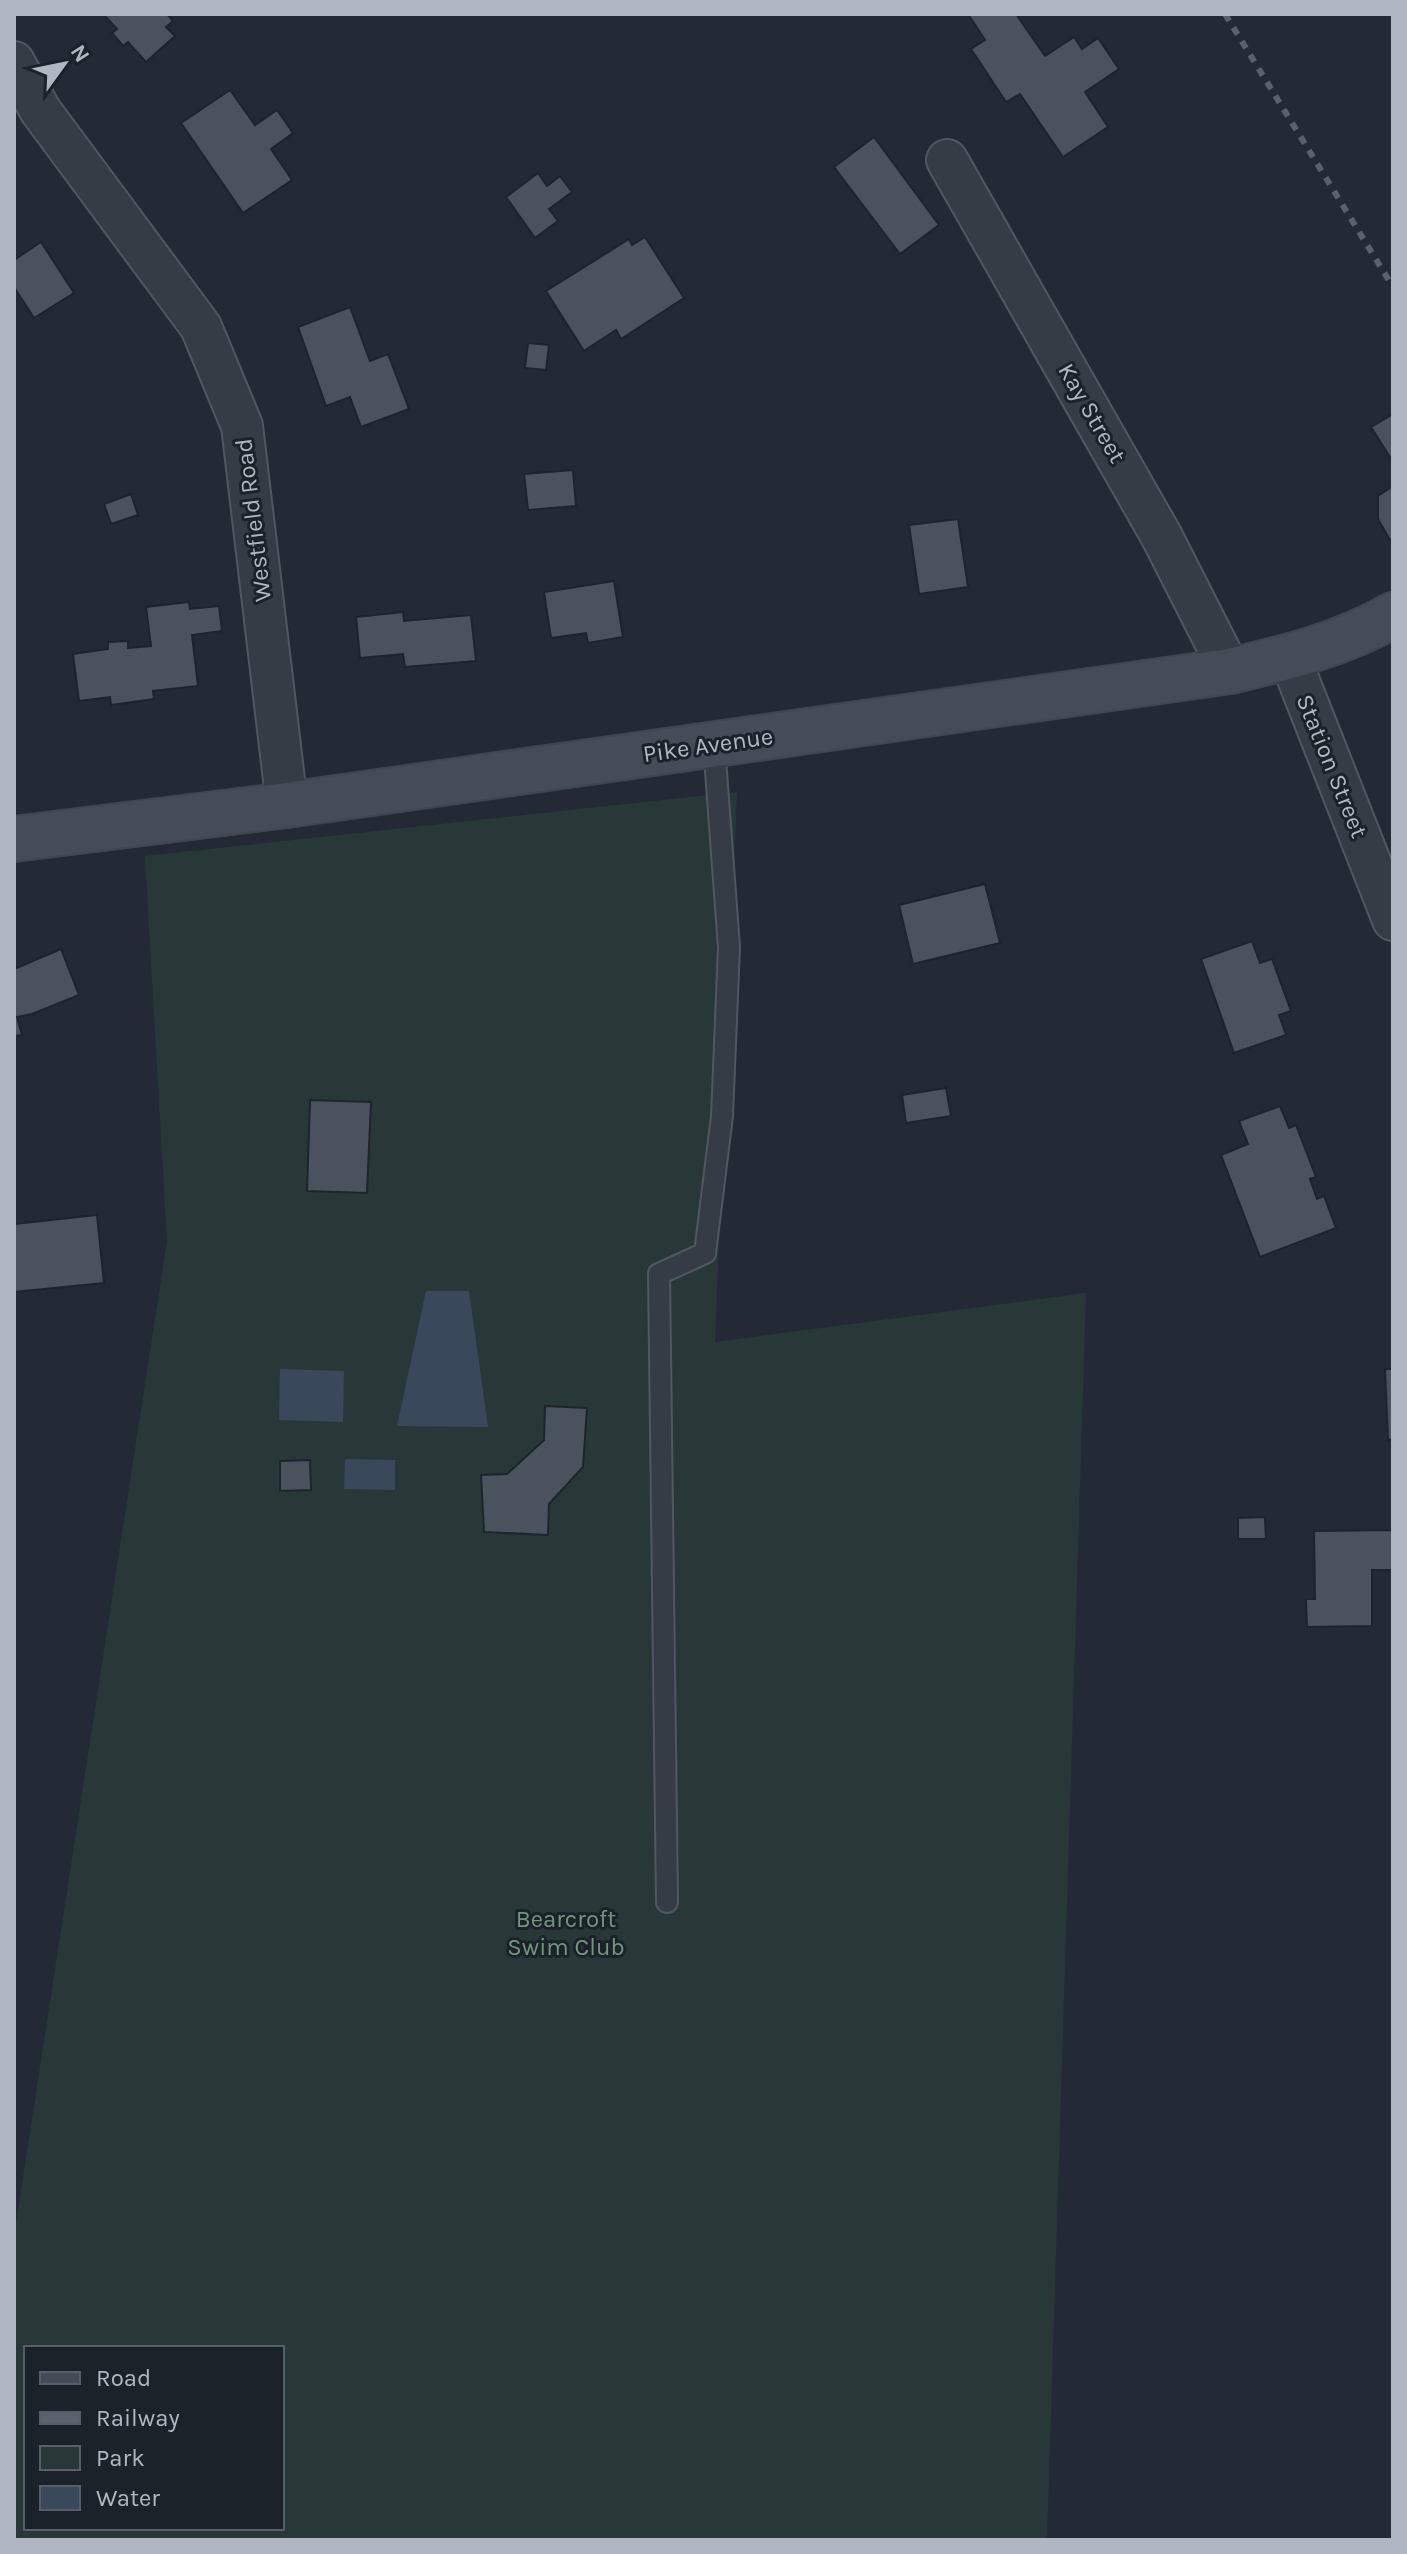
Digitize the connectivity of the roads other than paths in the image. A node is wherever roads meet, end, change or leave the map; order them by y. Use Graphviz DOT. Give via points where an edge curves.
graph roads {
  1 [pos="14,62"];
  2 [pos="27,116"];
  3 [pos="947,160"];
  4 [pos="1393,615"];
  5 [pos="1289,656"];
  6 [pos="1230,671"];
  7 [pos="714,745"];
  8 [pos="287,805"];
  9 [pos="14,839"];
  10 [pos="1393,920"];
  11 [pos="667,1902"];
  1 -- 2 [label="street, Westfield Road"];
  2 -- 8 [label="street, Westfield Road" via="201,327 242,426"];
  3 -- 6 [label="street, Kay Street" via="1162,537"];
  4 -- 5 [label="street, Pike Avenue"];
  5 -- 6 [label="street, Pike Avenue"];
  5 -- 10 [label="street, Station Street"];
  6 -- 7 [label="street, Pike Avenue"];
  7 -- 8 [label="street, Pike Avenue"];
  7 -- 11 [label="lane" via="729,947 722,1116 705,1253 659,1274"];
  8 -- 9 [label="street, Pike Avenue"];
}
